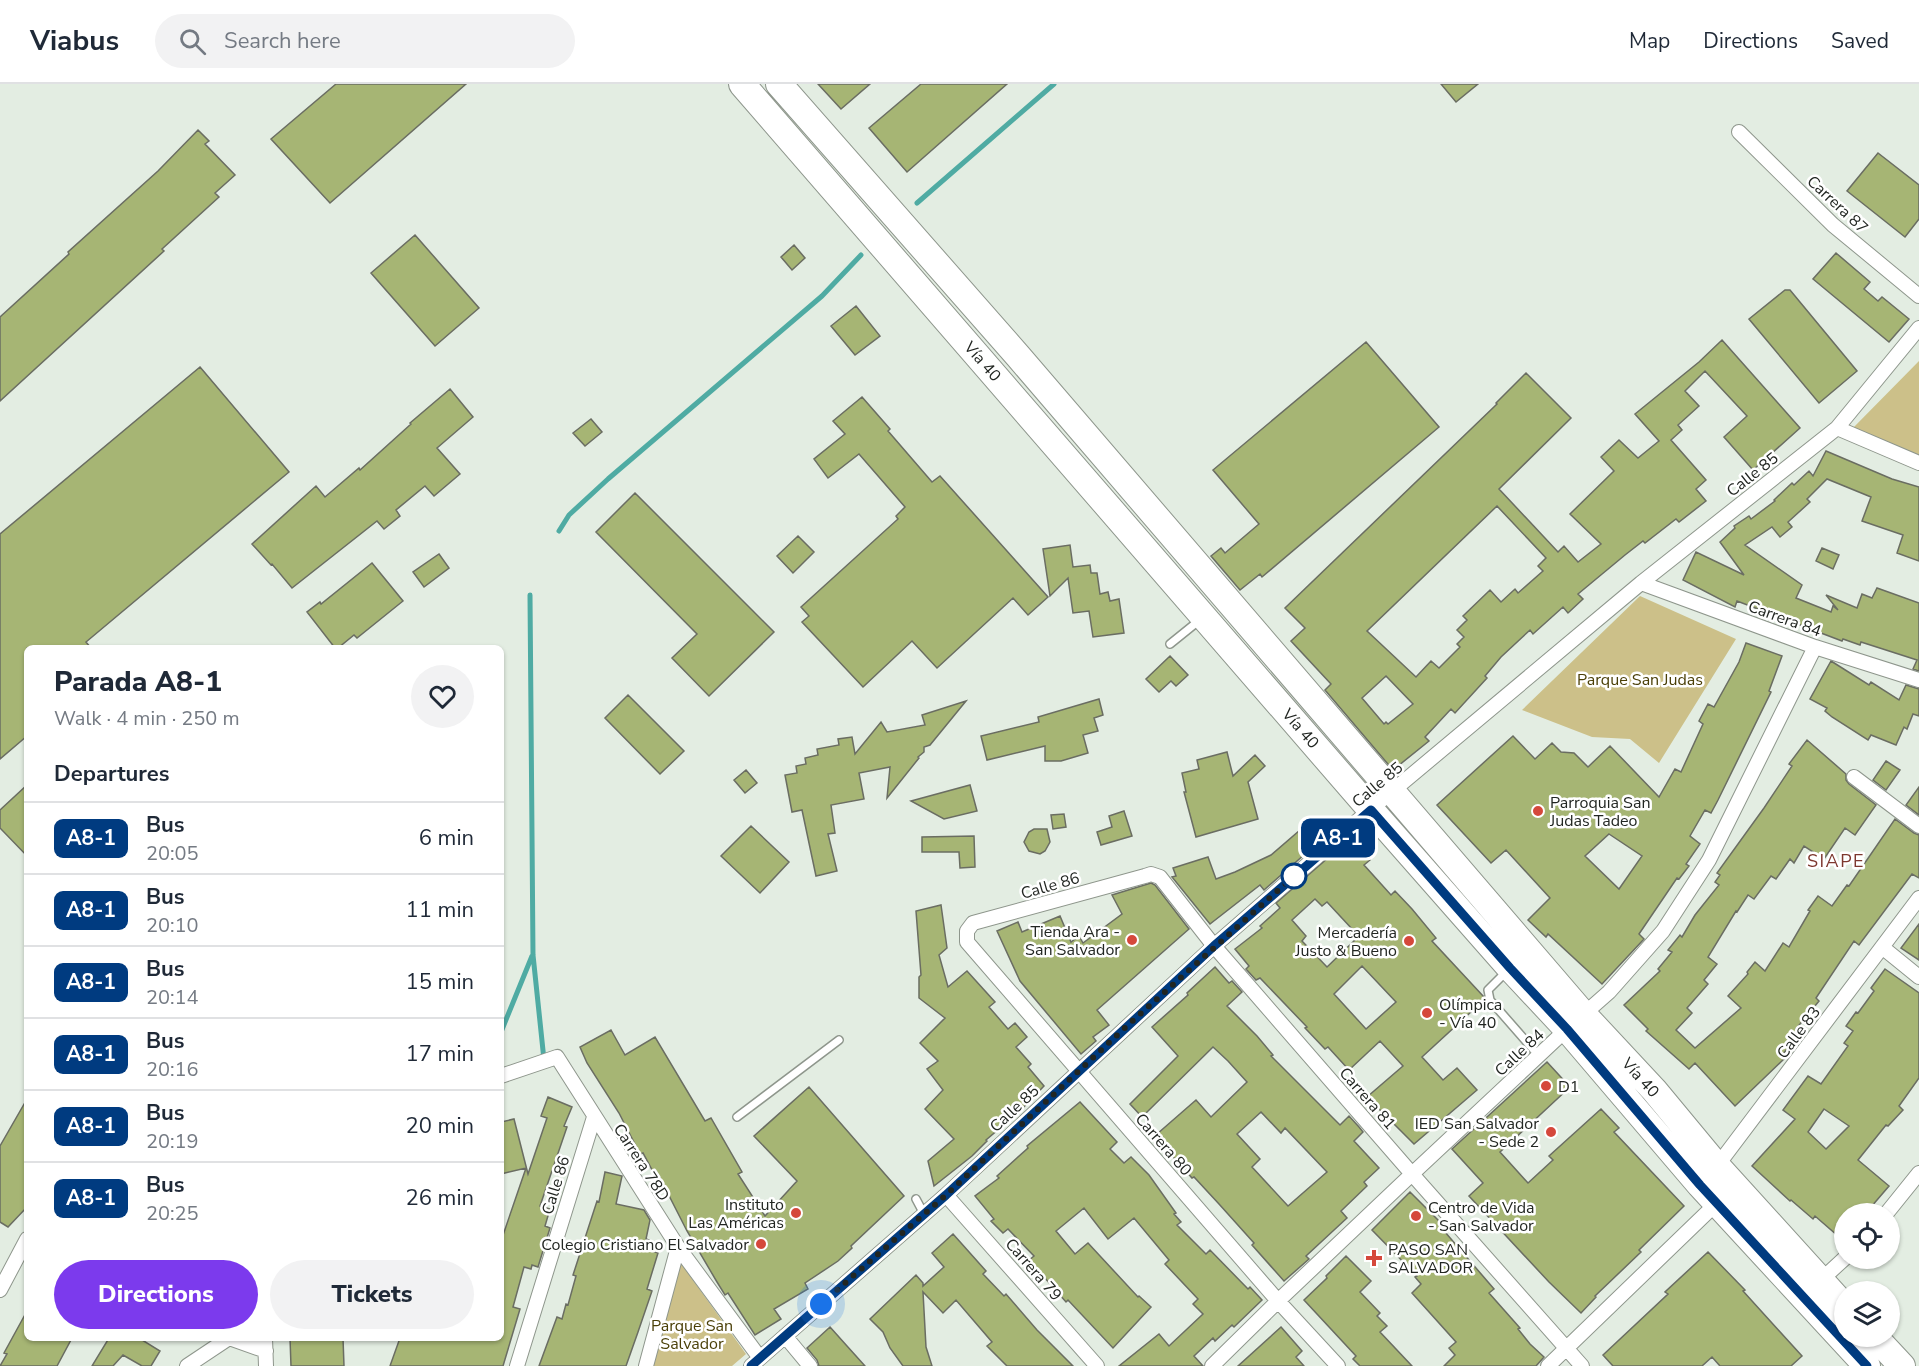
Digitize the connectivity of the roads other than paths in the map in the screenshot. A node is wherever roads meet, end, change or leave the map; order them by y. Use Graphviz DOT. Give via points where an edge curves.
graph roads {
  1 [pos="742,84"];
  2 [pos="779,84"];
  3 [pos="1739,132"];
  4 [pos="1919,296"];
  5 [pos="1919,328"];
  6 [pos="1837,428"];
  7 [pos="1919,463"];
  8 [pos="1641,583"];
  9 [pos="1204,616"];
  10 [pos="1170,644"];
  11 [pos="1815,646"];
  12 [pos="1919,680"];
  13 [pos="1854,777"];
  14 [pos="1393,792"];
  15 [pos="1371,810"];
  16 [pos="1919,826"];
  17 [pos="1156,875"];
  18 [pos="1919,898"];
  19 [pos="967,942"];
  20 [pos="1214,946"];
  21 [pos="1882,947"];
  22 [pos="1510,968"];
  23 [pos="1919,977"];
  24 [pos="1576,1022"];
  25 [pos="839,1041"];
  26 [pos="1539,1056"];
  27 [pos="1079,1071"];
  28 [pos="504,1075"];
  29 [pos="594,1117"];
  30 [pos="737,1117"];
  31 [pos="1717,1166"];
  32 [pos="1919,1173"];
  33 [pos="1412,1174"];
  34 [pos="1737,1186"];
  35 [pos="1709,1194"];
  36 [pos="946,1195"];
  37 [pos="916,1199"];
  38 [pos="1895,1203"];
  39 [pos="924,1214"];
  40 [pos="24,1245"];
  41 [pos="678,1247"];
  42 [pos="1834,1268"];
  43 [pos="1820,1281"];
  44 [pos="0,1290"];
  45 [pos="1834,1296"];
  46 [pos="1278,1301"];
  47 [pos="785,1336"];
  48 [pos="224,1341"];
  49 [pos="245,1341"];
  50 [pos="266,1345"];
  51 [pos="1884,1347"];
  52 [pos="1566,1348"];
  53 [pos="756,1362"];
  54 [pos="187,1366"];
  55 [pos="266,1366"];
  56 [pos="517,1366"];
  57 [pos="646,1366"];
  58 [pos="810,1366"];
  59 [pos="1096,1366"];
  60 [pos="1212,1366"];
  61 [pos="1338,1366"];
  62 [pos="1548,1366"];
  63 [pos="1582,1366"];
  64 [pos="1867,1366"];
  65 [pos="1902,1366"];
  1 -- 9 [label="highway, Vía 40"];
  2 -- 14 [label="highway, Vía 40"];
  3 -- 4 [label="street, Carrera 87" via="1833,225"];
  5 -- 6 [label="street, Calle 85"];
  6 -- 7 [label="street"];
  6 -- 8 [label="street, Calle 85"];
  8 -- 11 [label="street, Carrera 84"];
  8 -- 14 [label="street, Calle 85"];
  9 -- 10 [label="lane"];
  9 -- 15 [label="highway, Vía 40"];
  11 -- 12 [label="street, Carrera 84"];
  11 -- 24 [label="street, Calle 84" via="1709,860 1663,931 1609,992"];
  13 -- 16 [label="street"];
  14 -- 15 [label="street, Calle 85"];
  14 -- 24 [label="highway, Vía 40"];
  15 -- 20 [label="street, Calle 85"];
  15 -- 22 [label="highway, Vía 40"];
  17 -- 19 [label="street, Calle 86" via="973,923 967,931"];
  17 -- 20 [label="street, Carrera 81"];
  18 -- 21 [label="street, Calle 83"];
  19 -- 27 [label="street, Carrera 80"];
  20 -- 27 [label="street, Calle 85"];
  20 -- 33 [label="street, Carrera 81"];
  21 -- 23 [label="street"];
  21 -- 31 [label="street, Calle 83"];
  22 -- 24 [label="highway, Vía 40"];
  22 -- 26 [label="lane" via="1488,990 1488,995"];
  24 -- 26 [label="street, Calle 84"];
  24 -- 31 [label="highway, Vía 40" via="1654,1090"];
  24 -- 35 [label="highway, Vía 40"];
  25 -- 30 [label="lane"];
  26 -- 33 [label="street, Calle 84"];
  27 -- 36 [label="street, Calle 85"];
  27 -- 46 [label="street, Carrera 80"];
  28 -- 29 [label="street, Carrera 78D" via="557,1057"];
  29 -- 41 [label="street, Carrera 78D"];
  29 -- 56 [label="street, Calle 86"];
  31 -- 34 [label="highway, Vía 40"];
  31 -- 35 [label="street, Calle 83"];
  32 -- 38 [label="street"];
  33 -- 46 [label="street, Calle 84"];
  33 -- 52 [label="street, Carrera 81"];
  34 -- 35 [label="street, Calle 83"];
  34 -- 43 [label="highway, Vía 40"];
  35 -- 52 [label="street, Calle 83"];
  35 -- 64 [label="highway, Vía 40"];
  36 -- 39 [label="street, Calle 85"];
  36 -- 59 [label="street, Carrera 79"];
  37 -- 39 [label="lane"];
  39 -- 47 [label="street, Calle 85"];
  40 -- 44 [label="street"];
  41 -- 53 [label="street, Carrera 78D"];
  41 -- 57 [label="street"];
  42 -- 43 [label="street"];
  43 -- 45 [label="highway, Vía 40"];
  46 -- 60 [label="street, Calle 84"];
  46 -- 61 [label="street, Carrera 80"];
  47 -- 53 [label="street, Calle 85"];
  47 -- 58 [label="street"];
  48 -- 54 [label="street"];
  49 -- 50 [label="street"];
  50 -- 55 [label="street"];
  51 -- 65 [label="highway"];
  52 -- 62 [label="street, Calle 83"];
  52 -- 63 [label="street, Carrera 81"];
}
